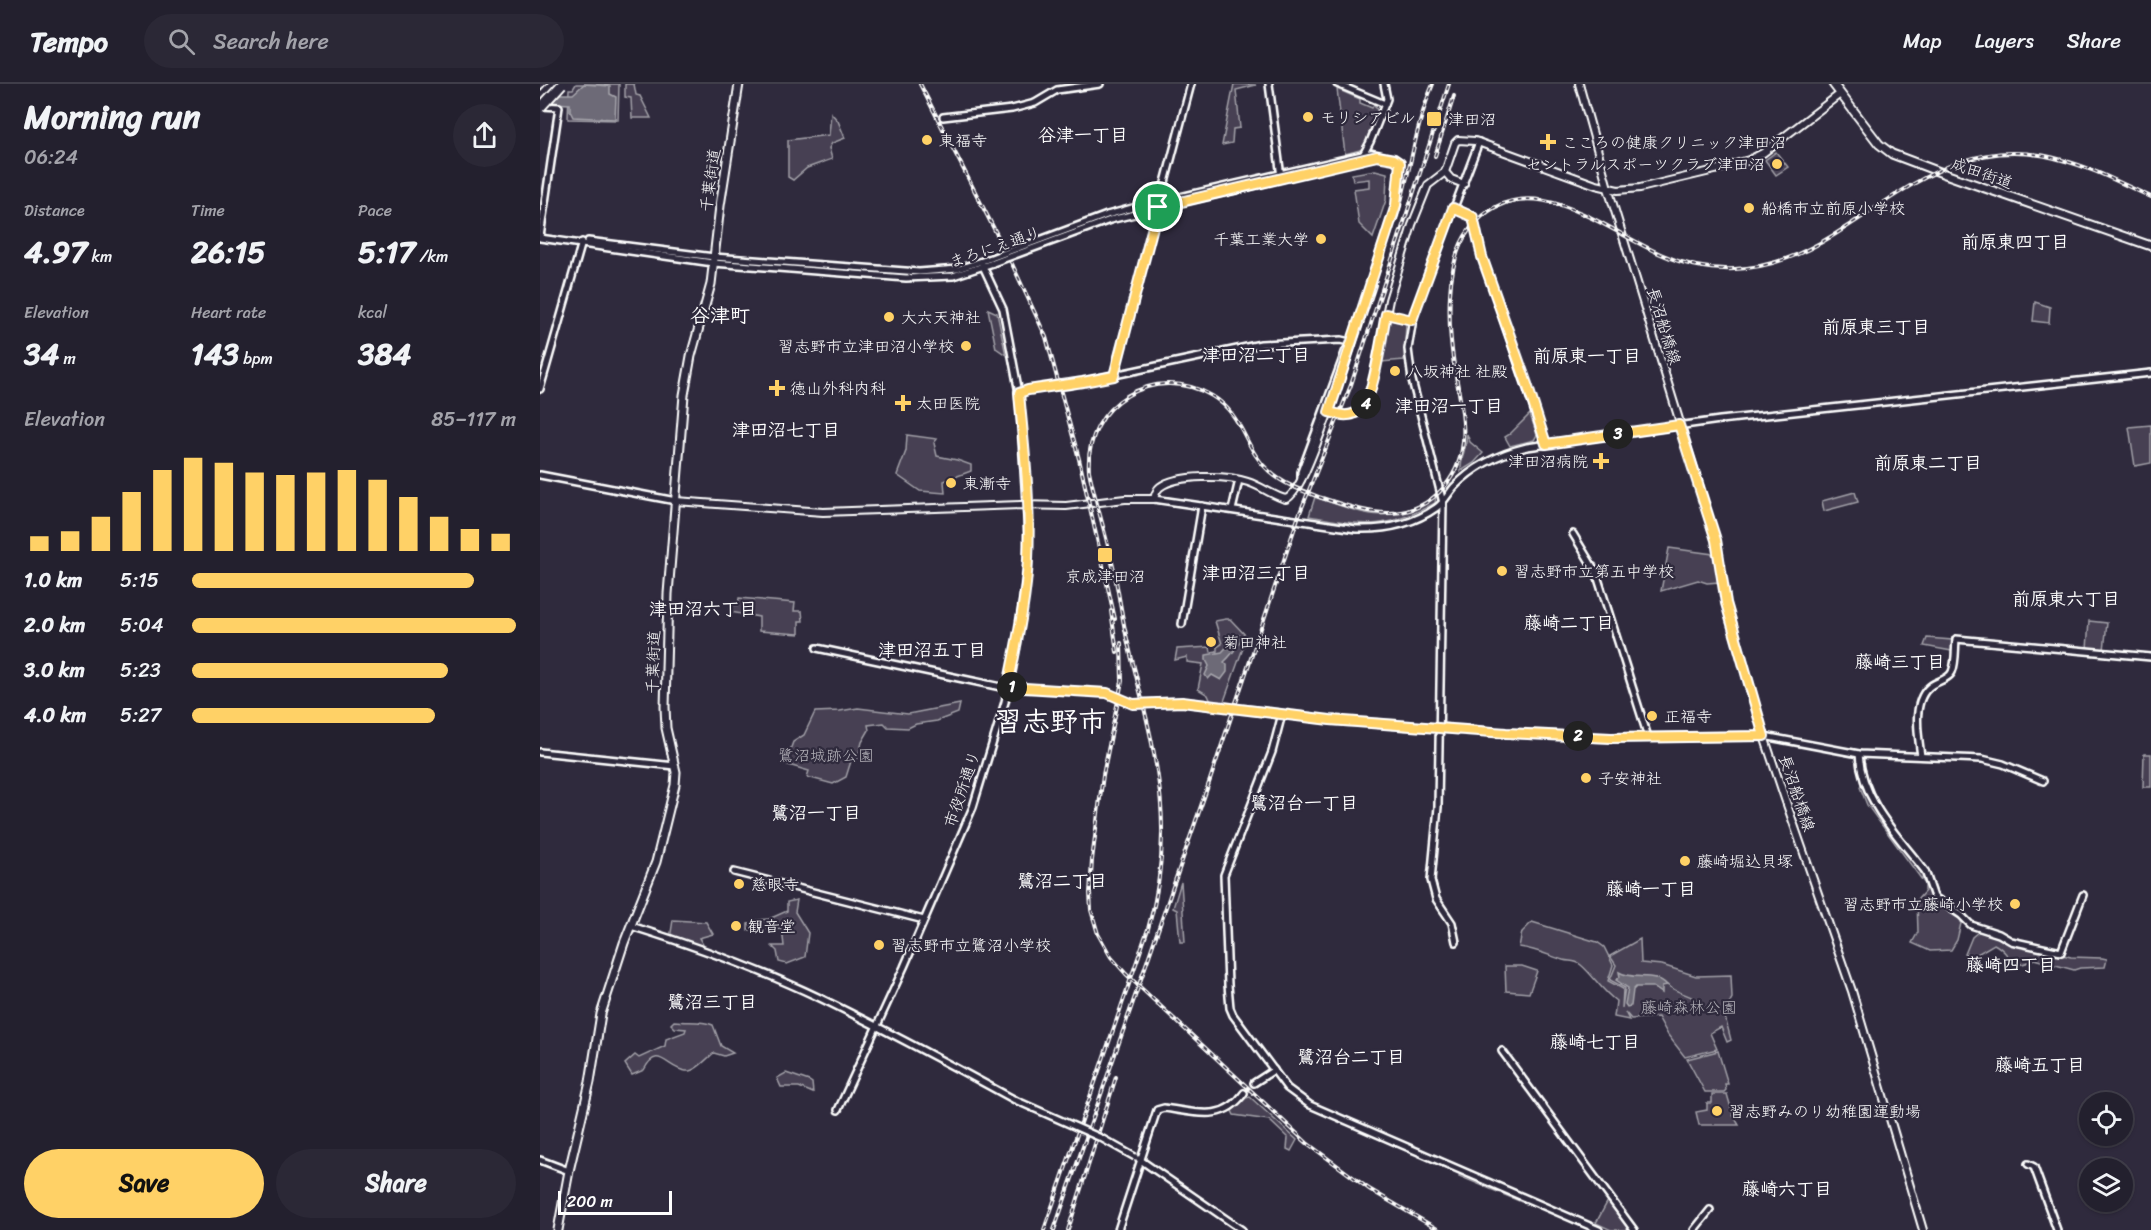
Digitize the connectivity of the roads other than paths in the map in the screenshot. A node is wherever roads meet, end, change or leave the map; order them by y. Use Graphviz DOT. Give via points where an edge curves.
graph roads {
  1 [pos="553,84"];
  2 [pos="562,84"];
  3 [pos="739,84"];
  4 [pos="1100,84"];
  5 [pos="1191,84"];
  6 [pos="1269,84"];
  7 [pos="1337,84"];
  8 [pos="1383,84"];
  9 [pos="1579,84"];
  10 [pos="1833,84"];
  11 [pos="1840,94"];
  12 [pos="540,98"];
  13 [pos="1384,104"];
  14 [pos="540,107"];
  15 [pos="943,117"];
  16 [pos="1479,142"];
  17 [pos="1363,155"];
  18 [pos="1377,156"];
  19 [pos="1445,172"];
  20 [pos="1281,176"];
  21 [pos="1464,184"];
  22 [pos="1608,188"];
  23 [pos="1159,205"];
  24 [pos="1453,208"];
  25 [pos="540,236"];
  26 [pos="582,242"];
  27 [pos="2151,246"];
  28 [pos="714,260"];
  29 [pos="982,265"];
  30 [pos="1386,314"];
  31 [pos="1412,320"];
  32 [pos="1351,340"];
  33 [pos="2151,373"];
  34 [pos="1114,376"];
  35 [pos="540,389"];
  36 [pos="1019,393"];
  37 [pos="1329,412"];
  38 [pos="1679,425"];
  39 [pos="1546,444"];
  40 [pos="540,475"];
  41 [pos="1239,480"];
  42 [pos="1301,481"];
  43 [pos="1154,499"];
  44 [pos="676,501"];
  45 [pos="1443,503"];
  46 [pos="1028,505"];
  47 [pos="1202,506"];
  48 [pos="1232,510"];
  49 [pos="1573,534"];
  50 [pos="1182,624"];
  51 [pos="817,648"];
  52 [pos="2151,657"];
  53 [pos="1008,687"];
  54 [pos="1282,714"];
  55 [pos="1439,728"];
  56 [pos="1764,736"];
  57 [pos="1648,737"];
  58 [pos="540,751"];
  59 [pos="1859,754"];
  60 [pos="1921,756"];
  61 [pos="675,765"];
  62 [pos="2043,781"];
  63 [pos="734,872"];
  64 [pos="2083,895"];
  65 [pos="924,920"];
  66 [pos="631,926"];
  67 [pos="1456,942"];
  68 [pos="876,1025"];
  69 [pos="1502,1051"];
  70 [pos="1274,1071"];
  71 [pos="1254,1083"];
  72 [pos="1244,1093"];
  73 [pos="838,1110"];
  74 [pos="1138,1158"];
  75 [pos="540,1160"];
  76 [pos="2028,1164"];
  77 [pos="569,1171"];
  78 [pos="1710,1210"];
  79 [pos="558,1230"];
  80 [pos="1118,1230"];
  81 [pos="1242,1230"];
  82 [pos="1599,1230"];
  83 [pos="1634,1230"];
  84 [pos="1694,1230"];
  85 [pos="1923,1230"];
  86 [pos="2057,1230"];
  1 -- 12 [label="highway"];
  2 -- 14 [label="highway, bridge"];
  3 -- 28 [label="highway, 千葉街道"];
  4 -- 15 [label="street" via="1057,90 1035,103 1012,109"];
  5 -- 23 [label="street"];
  6 -- 20 [label="street"];
  7 -- 13 [label="street"];
  8 -- 13 [label="street" via="1387,96"];
  9 -- 22 [label="main road, 長沼船橋線"];
  10 -- 11 [label="highway, 成田街道"];
  11 -- 22 [label="main road" via="1775,145 1749,160 1640,188"];
  11 -- 27 [label="highway, 成田街道" via="1880,144 1898,157"];
  13 -- 17 [label="street"];
  14 -- 25 [label="street" via="558,107"];
  16 -- 19 [label="main road" via="1458,140"];
  16 -- 21 [label="street"];
  16 -- 22 [label="main road"];
  17 -- 18 [label="street, まろにえ通り"];
  17 -- 20 [label="street, まろにえ通り"];
  18 -- 20 [label="street, まろにえ通り"];
  18 -- 32 [label="street, まろにえ通り" via="1398,159 1396,205"];
  19 -- 21 [label="main road"];
  19 -- 30 [label="main road" via="1427,187"];
  20 -- 23 [label="street, まろにえ通り"];
  21 -- 24 [label="street"];
  22 -- 38 [label="main road, 長沼船橋線"];
  23 -- 29 [label="street, まろにえ通り, bridge" via="1109,218"];
  23 -- 34 [label="street"];
  24 -- 31 [label="street"];
  24 -- 39 [label="street" via="1473,217 1482,257"];
  25 -- 26 [label="street, まろにえ通り"];
  26 -- 28 [label="street, まろにえ通り"];
  26 -- 35 [label="street"];
  28 -- 29 [label="street, まろにえ通り" via="919,272"];
  28 -- 44 [label="highway, 千葉街道" via="684,395"];
  29 -- 36 [label="street, 市役所通り" via="1004,309"];
  30 -- 31 [label="street"];
  30 -- 37 [label="main road, bridge" via="1365,406 1347,416"];
  31 -- 45 [label="street" via="1410,375"];
  32 -- 34 [label="street" via="1261,344"];
  32 -- 37 [label="street"];
  32 -- 42 [label="street" via="1301,472"];
  33 -- 38 [label="street"];
  34 -- 36 [label="street, bridge"];
  36 -- 46 [label="street, 市役所通り"];
  37 -- 42 [label="main road"];
  38 -- 39 [label="street"];
  38 -- 56 [label="main road, 長沼船橋線" via="1716,540 1726,603"];
  39 -- 45 [label="street" via="1489,460 1460,482"];
  40 -- 44 [label="street"];
  41 -- 42 [label="main road" via="1265,488 1284,500 1292,496"];
  41 -- 43 [label="main road" via="1206,477 1176,482 1160,487"];
  41 -- 48 [label="street"];
  43 -- 46 [label="main road"];
  43 -- 47 [label="street"];
  44 -- 46 [label="main road" via="823,512"];
  44 -- 61 [label="highway, 千葉街道" via="668,594 665,707"];
  45 -- 48 [label="street" via="1407,523 1373,529"];
  45 -- 55 [label="street"];
  46 -- 53 [label="street, 市役所通り" via="1028,563"];
  47 -- 48 [label="street"];
  47 -- 50 [label="street"];
  49 -- 57 [label="street" via="1596,572"];
  51 -- 53 [label="street"];
  52 -- 60 [label="street" via="1956,639 1952,672 1928,687 1922,696 1917,724"];
  53 -- 54 [label="street" via="1107,693 1133,704 1182,702"];
  53 -- 65 [label="street, 市役所通り" via="973,807"];
  54 -- 55 [label="street"];
  54 -- 70 [label="street" via="1272,752 1224,875 1230,1008"];
  55 -- 57 [label="street"];
  55 -- 67 [label="street" via="1438,807 1431,880 1436,899 1452,922"];
  56 -- 57 [label="street"];
  56 -- 59 [label="street"];
  56 -- 85 [label="main road, 長沼船橋線" via="1852,990"];
  58 -- 61 [label="street"];
  59 -- 60 [label="street"];
  59 -- 64 [label="street" via="1866,789 1925,871 1931,892 1971,925 2011,941 2061,952"];
  60 -- 62 [label="street" via="1982,759"];
  61 -- 66 [label="highway, 千葉街道" via="675,785 656,862"];
  63 -- 65 [label="street"];
  65 -- 68 [label="street, 市役所通り"];
  66 -- 68 [label="street" via="766,975"];
  66 -- 77 [label="highway, 千葉街道" via="601,1014"];
  68 -- 73 [label="street, 市役所通り"];
  68 -- 74 [label="street, bridge" via="1015,1100"];
  69 -- 83 [label="street"];
  70 -- 71 [label="street"];
  70 -- 82 [label="street" via="1294,1094 1321,1111"];
  72 -- 74 [label="street" via="1229,1110 1216,1114 1157,1110"];
  74 -- 80 [label="street"];
  74 -- 81 [label="street"];
  75 -- 77 [label="street"];
  76 -- 86 [label="street" via="2034,1167"];
  77 -- 79 [label="highway, 千葉街道"];
  78 -- 84 [label="street"];
}
